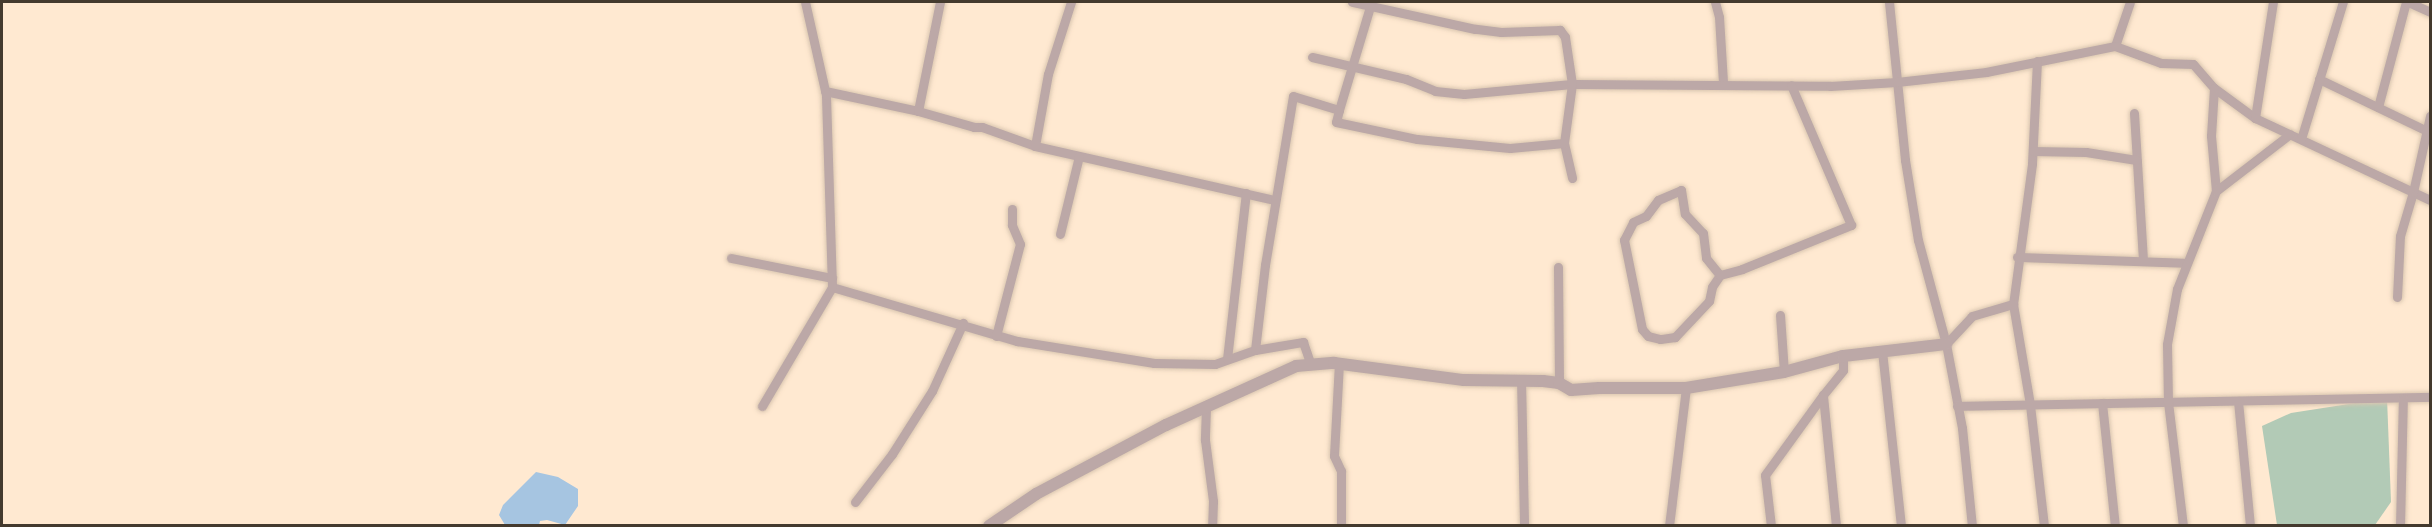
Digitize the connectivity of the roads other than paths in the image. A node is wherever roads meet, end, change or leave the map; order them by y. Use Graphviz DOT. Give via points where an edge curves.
graph roads {
  1 [pos="805,2"];
  2 [pos="940,2"];
  3 [pos="1071,2"];
  4 [pos="1352,2"];
  5 [pos="1715,2"];
  6 [pos="1889,2"];
  7 [pos="2130,2"];
  8 [pos="2273,2"];
  9 [pos="2343,2"];
  10 [pos="2407,2"];
  11 [pos="1370,4"];
  12 [pos="2430,12"];
  13 [pos="2115,46"];
  14 [pos="1312,57"];
  15 [pos="2037,61"];
  16 [pos="1352,68"];
  17 [pos="2319,79"];
  18 [pos="1897,82"];
  19 [pos="1723,83"];
  20 [pos="1572,84"];
  21 [pos="1791,85"];
  22 [pos="2214,88"];
  23 [pos="825,91"];
  24 [pos="2378,107"];
  25 [pos="1339,110"];
  26 [pos="918,111"];
  27 [pos="2134,112"];
  28 [pos="2430,116"];
  29 [pos="2255,118"];
  30 [pos="2427,131"];
  31 [pos="2290,134"];
  32 [pos="2301,140"];
  33 [pos="1564,143"];
  34 [pos="1035,146"];
  35 [pos="2033,151"];
  36 [pos="1079,156"];
  37 [pos="2136,160"];
  38 [pos="1572,178"];
  39 [pos="2216,191"];
  40 [pos="2413,192"];
  41 [pos="1246,193"];
  42 [pos="1275,200"];
  43 [pos="2430,200"];
  44 [pos="1012,209"];
  45 [pos="1060,234"];
  46 [pos="2018,257"];
  47 [pos="731,258"];
  48 [pos="2143,261"];
  49 [pos="2186,263"];
  50 [pos="1558,267"];
  51 [pos="1720,274"];
  52 [pos="832,282"];
  53 [pos="2397,297"];
  54 [pos="2013,304"];
  55 [pos="1780,315"];
  56 [pos="963,323"];
  57 [pos="996,336"];
  58 [pos="1946,344"];
  59 [pos="1255,350"];
  60 [pos="1882,351"];
  61 [pos="1843,356"];
  62 [pos="1227,359"];
  63 [pos="1339,363"];
  64 [pos="1311,365"];
  65 [pos="1784,372"];
  66 [pos="1521,379"];
  67 [pos="1559,383"];
  68 [pos="1686,388"];
  69 [pos="1823,395"];
  70 [pos="2430,397"];
  71 [pos="2403,398"];
  72 [pos="2238,401"];
  73 [pos="2168,402"];
  74 [pos="2102,403"];
  75 [pos="2030,405"];
  76 [pos="762,406"];
  77 [pos="1957,406"];
  78 [pos="1206,407"];
  79 [pos="855,502"];
  80 [pos="989,525"];
  81 [pos="1212,525"];
  82 [pos="1341,525"];
  83 [pos="1524,525"];
  84 [pos="1669,525"];
  85 [pos="1771,525"];
  86 [pos="1836,525"];
  87 [pos="1901,525"];
  88 [pos="1972,525"];
  89 [pos="2044,525"];
  90 [pos="2115,525"];
  91 [pos="2183,525"];
  92 [pos="2250,525"];
  93 [pos="2400,525"];
  1 -- 23 [label="street"];
  2 -- 26 [label="street"];
  3 -- 34 [label="street" via="1048,74"];
  4 -- 11 [label="street"];
  5 -- 19 [label="street"];
  6 -- 18 [label="street"];
  7 -- 13 [label="street"];
  8 -- 29 [label="street"];
  9 -- 17 [label="street"];
  10 -- 12 [label="street"];
  10 -- 24 [label="street"];
  11 -- 16 [label="street"];
  11 -- 20 [label="street" via="1443,23 1502,32 1560,30 1565,37"];
  13 -- 15 [label="street"];
  13 -- 22 [label="street" via="2161,63 2193,64"];
  14 -- 16 [label="street"];
  15 -- 18 [label="street" via="1986,72"];
  15 -- 35 [label="street"];
  16 -- 20 [label="street" via="1406,79 1435,91 1464,94"];
  16 -- 25 [label="street"];
  17 -- 24 [label="street"];
  17 -- 32 [label="street"];
  18 -- 21 [label="street"];
  18 -- 58 [label="street" via="1918,240"];
  19 -- 20 [label="street"];
  19 -- 21 [label="street"];
  20 -- 33 [label="street"];
  21 -- 51 [label="street" via="1851,225 1742,269"];
  22 -- 29 [label="street"];
  22 -- 39 [label="street" via="2211,136"];
  23 -- 26 [label="street"];
  23 -- 52 [label="street"];
  24 -- 30 [label="street"];
  25 -- 33 [label="street" via="1336,122 1417,139 1510,148"];
  25 -- 42 [label="street" via="1293,96"];
  26 -- 34 [label="street" via="982,127"];
  27 -- 37 [label="street"];
  28 -- 30 [label="street"];
  29 -- 31 [label="street"];
  30 -- 40 [label="street"];
  31 -- 32 [label="street"];
  31 -- 39 [label="street"];
  32 -- 40 [label="street"];
  33 -- 38 [label="street"];
  34 -- 36 [label="street"];
  35 -- 37 [label="street" via="2086,152"];
  35 -- 46 [label="street"];
  36 -- 41 [label="street"];
  36 -- 45 [label="street"];
  37 -- 48 [label="street"];
  39 -- 49 [label="street"];
  40 -- 43 [label="street"];
  40 -- 53 [label="street" via="2400,236"];
  41 -- 42 [label="street"];
  41 -- 62 [label="street"];
  42 -- 59 [label="street"];
  44 -- 57 [label="street" via="1012,225 1020,244"];
  46 -- 48 [label="street"];
  46 -- 54 [label="street"];
  47 -- 52 [label="street"];
  48 -- 49 [label="street"];
  49 -- 73 [label="street" via="2167,344"];
  50 -- 67 [label="street"];
  51 -- 51 [label="street" via="1709,301 1675,337 1648,336 1642,329 1624,240 1633,222 1646,216 1658,200 1681,190 1685,214 1703,233 1706,258"];
  52 -- 56 [label="street"];
  52 -- 76 [label="street"];
  54 -- 58 [label="street" via="1972,316"];
  54 -- 75 [label="street"];
  55 -- 65 [label="street"];
  56 -- 57 [label="street"];
  56 -- 79 [label="street" via="932,391 892,454"];
  57 -- 62 [label="street" via="1154,363 1215,364"];
  58 -- 60 [label="street"];
  58 -- 77 [label="street"];
  59 -- 62 [label="street"];
  59 -- 64 [label="street" via="1303,342"];
  60 -- 61 [label="street"];
  60 -- 87 [label="street"];
  61 -- 65 [label="street"];
  61 -- 69 [label="street" via="1843,370"];
  63 -- 64 [label="street"];
  63 -- 66 [label="street" via="1464,380"];
  63 -- 82 [label="street" via="1334,456 1341,471"];
  64 -- 78 [label="street" via="1296,366"];
  65 -- 68 [label="street"];
  66 -- 67 [label="street"];
  66 -- 83 [label="street"];
  67 -- 68 [label="street" via="1571,390"];
  68 -- 84 [label="street"];
  69 -- 85 [label="street" via="1765,475"];
  69 -- 86 [label="street"];
  70 -- 71 [label="street"];
  71 -- 72 [label="street"];
  71 -- 93 [label="street"];
  72 -- 73 [label="street"];
  72 -- 92 [label="street"];
  73 -- 74 [label="street"];
  73 -- 91 [label="street"];
  74 -- 75 [label="street"];
  74 -- 90 [label="street"];
  75 -- 77 [label="street"];
  75 -- 89 [label="street"];
  77 -- 88 [label="street"];
  78 -- 80 [label="street" via="1036,494"];
  78 -- 81 [label="street"];
}
